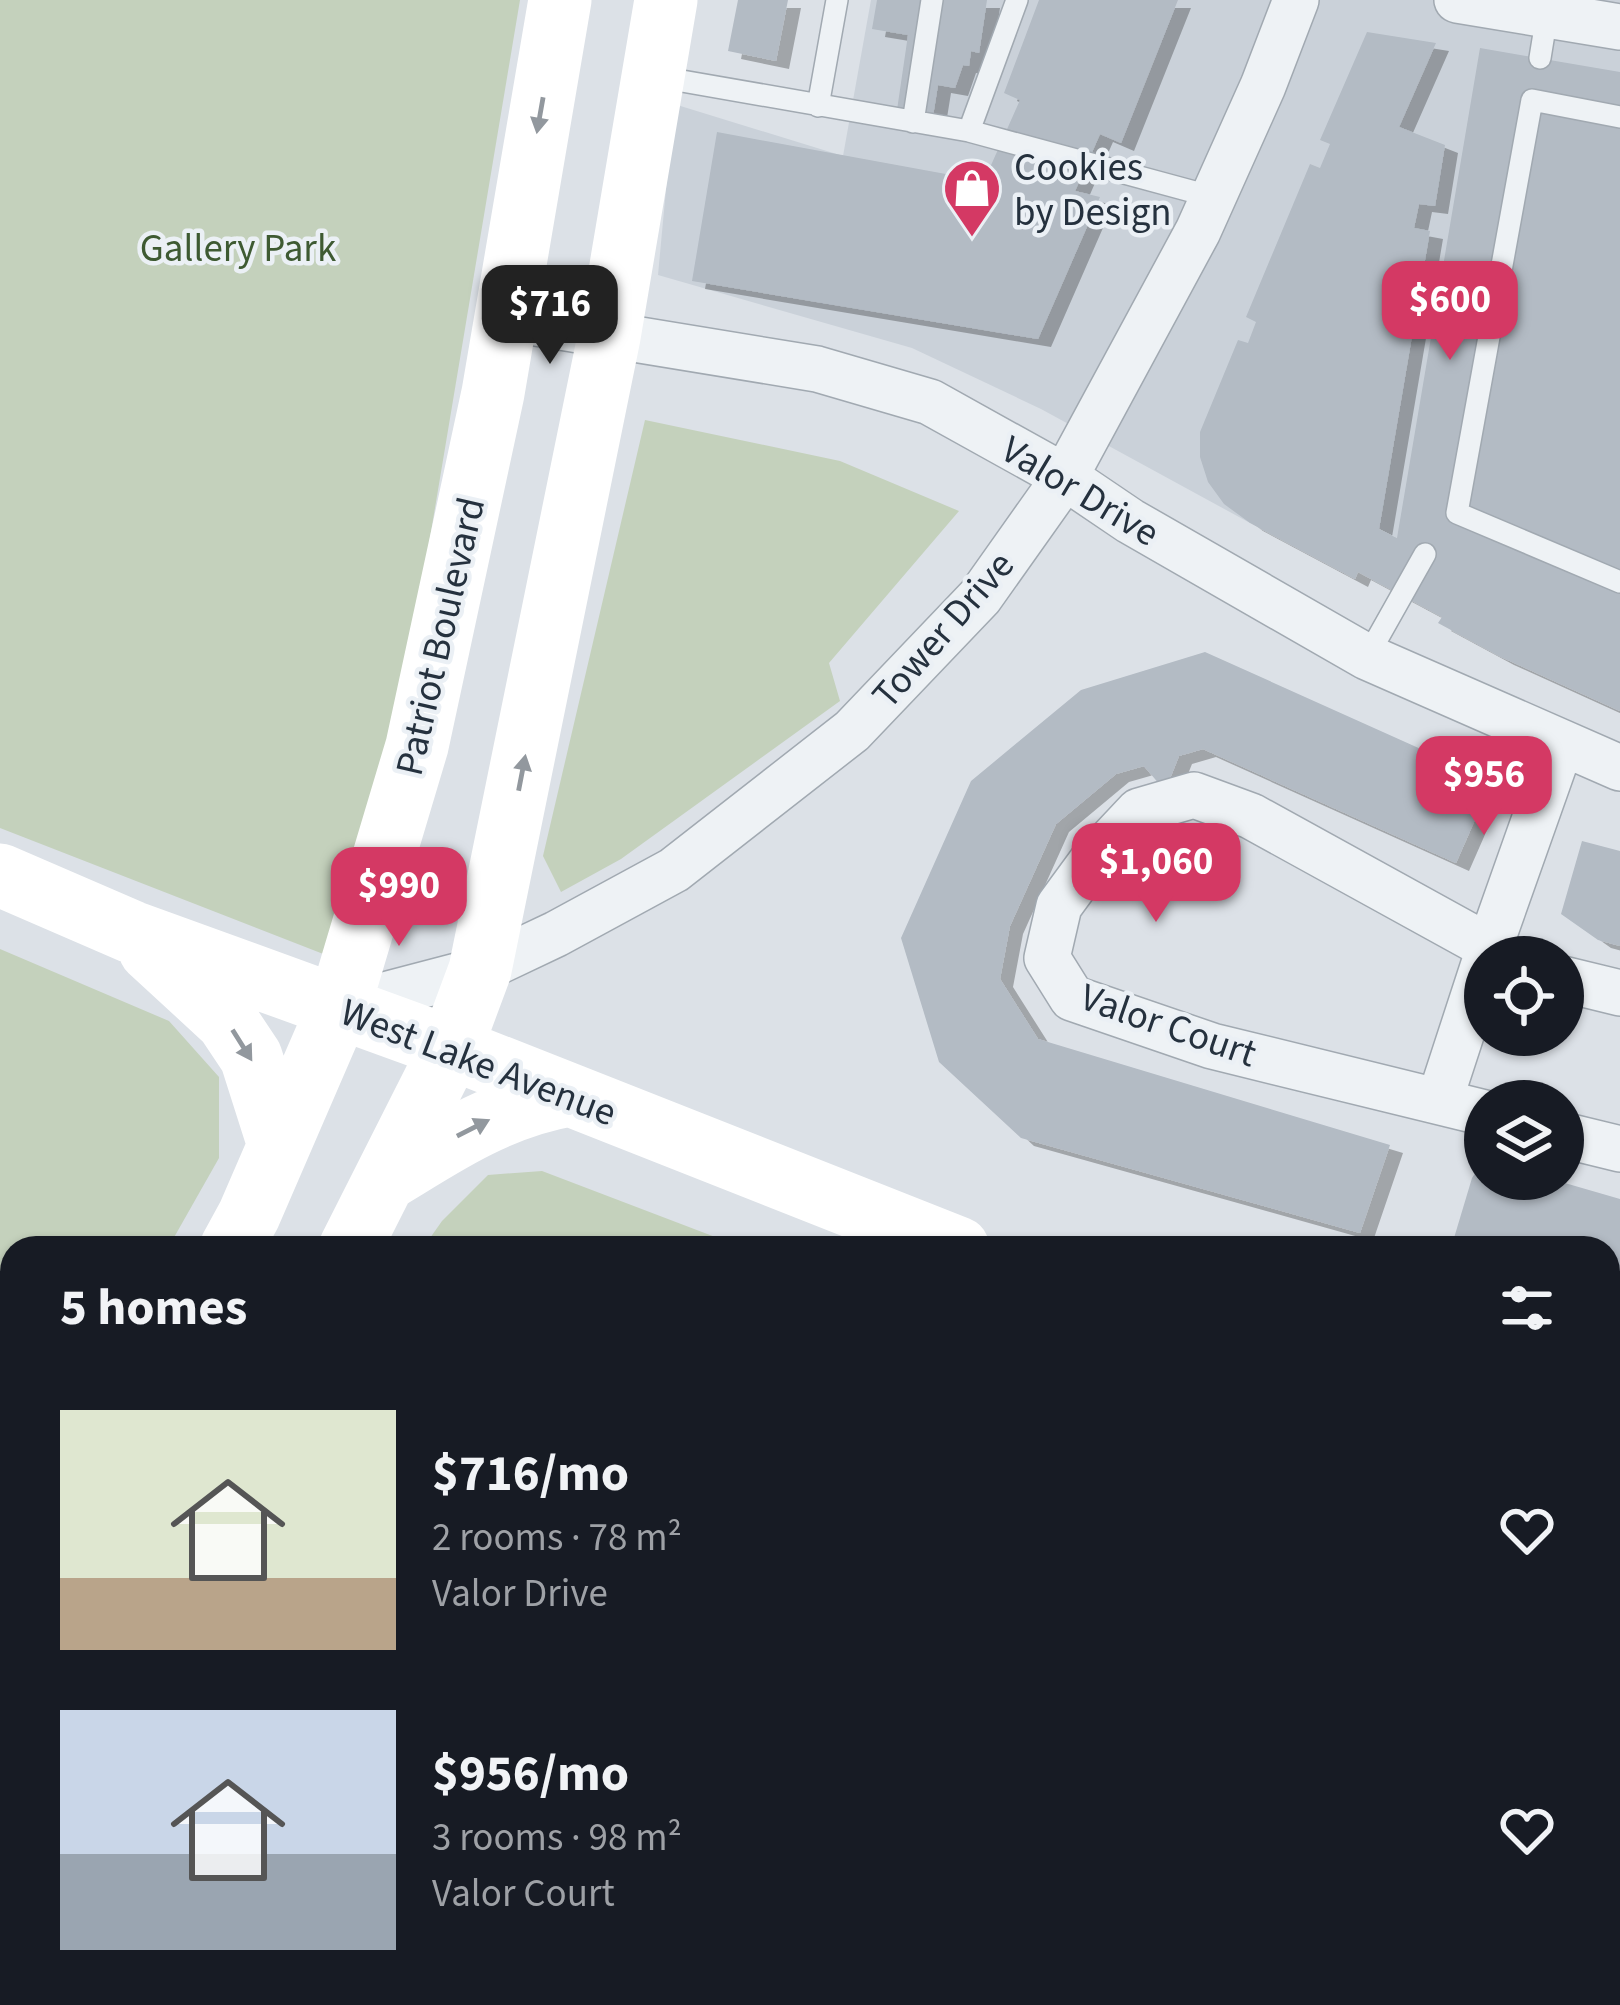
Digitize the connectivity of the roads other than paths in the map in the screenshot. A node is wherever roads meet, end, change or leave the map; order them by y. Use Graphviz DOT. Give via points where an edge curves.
graph roads {
  1 [pos="560,0"];
  2 [pos="666,0"];
  3 [pos="836,0"];
  4 [pos="930,0"];
  5 [pos="1017,0"];
  6 [pos="1296,0"];
  7 [pos="1457,0"];
  8 [pos="923,25"];
  9 [pos="1620,27"];
  10 [pos="653,75"];
  11 [pos="818,106"];
  12 [pos="1620,117"];
  13 [pos="913,122"];
  14 [pos="969,131"];
  15 [pos="1213,197"];
  16 [pos="506,318"];
  17 [pos="609,337"];
  18 [pos="1065,477"];
  19 [pos="1425,554"];
  20 [pos="1620,582"];
  21 [pos="1367,657"];
  22 [pos="1561,745"];
  23 [pos="1620,768"];
  24 [pos="0,875"];
  25 [pos="132,932"];
  26 [pos="1499,936"];
  27 [pos="1464,937"];
  28 [pos="480,970"];
  29 [pos="1584,984"];
  30 [pos="1620,993"];
  31 [pos="339,1007"];
  32 [pos="1464,1033"];
  33 [pos="451,1048"];
  34 [pos="570,1095"];
  35 [pos="1440,1099"];
  36 [pos="1464,1106"];
  37 [pos="1584,1141"];
  38 [pos="279,1145"];
  39 [pos="1620,1150"];
  40 [pos="384,1180"];
  41 [pos="237,1236"];
  42 [pos="356,1236"];
  43 [pos="928,1236"];
  1 -- 16 [label="main road, Patriot Boulevard, one-way"];
  2 -- 10 [label="main road"];
  3 -- 11 [label="lane"];
  4 -- 8 [label="lane"];
  4 -- 13 [label="lane"];
  5 -- 14 [label="lane"];
  6 -- 15 [label="street, Tower Drive"];
  7 -- 9 [label="street" via="1544,37"];
  10 -- 11 [label="lane"];
  10 -- 17 [label="main road"];
  11 -- 13 [label="lane"];
  12 -- 20 [label="lane" via="1532,100 1457,513"];
  13 -- 14 [label="lane"];
  14 -- 15 [label="lane"];
  15 -- 18 [label="street, Tower Drive"];
  16 -- 17 [label="street, Valor Drive"];
  16 -- 31 [label="main road, Patriot Boulevard" via="417,746"];
  17 -- 18 [label="street, Valor Drive" via="817,369 930,402"];
  28 -- 17 [label="main road, one-way"];
  18 -- 21 [label="street, Valor Drive"];
  18 -- 28 [label="street, Tower Drive" via="980,597 852,731 674,870"];
  19 -- 21 [label="lane"];
  21 -- 22 [label="street, Valor Drive"];
  22 -- 23 [label="street, Valor Drive"];
  22 -- 26 [label="street"];
  24 -- 25 [label="main road, West Lake Avenue"];
  25 -- 31 [label="main road, West Lake Avenue"];
  25 -- 38 [label="main road, one-way" via="239,1039"];
  27 -- 35 [label="street, Valor Court" via="1251,816 1194,795 1139,811 1092,861 1059,906 1047,958 1072,998 1212,1046"];
  28 -- 31 [label="street, Tower Drive"];
  28 -- 33 [label="main road"];
  29 -- 30 [label="street"];
  31 -- 33 [label="main road, West Lake Avenue"];
  31 -- 38 [label="main road, Patriot Boulevard"];
  32 -- 35 [label="street"];
  33 -- 34 [label="main road, West Lake Avenue"];
  33 -- 40 [label="main road"];
  40 -- 34 [label="main road, one-way" via="495,1116"];
  34 -- 43 [label="main road, West Lake Avenue"];
  35 -- 36 [label="street, Valor Court"];
  37 -- 39 [label="street"];
  38 -- 41 [label="main road, Patriot Boulevard"];
  40 -- 42 [label="main road"];
}
